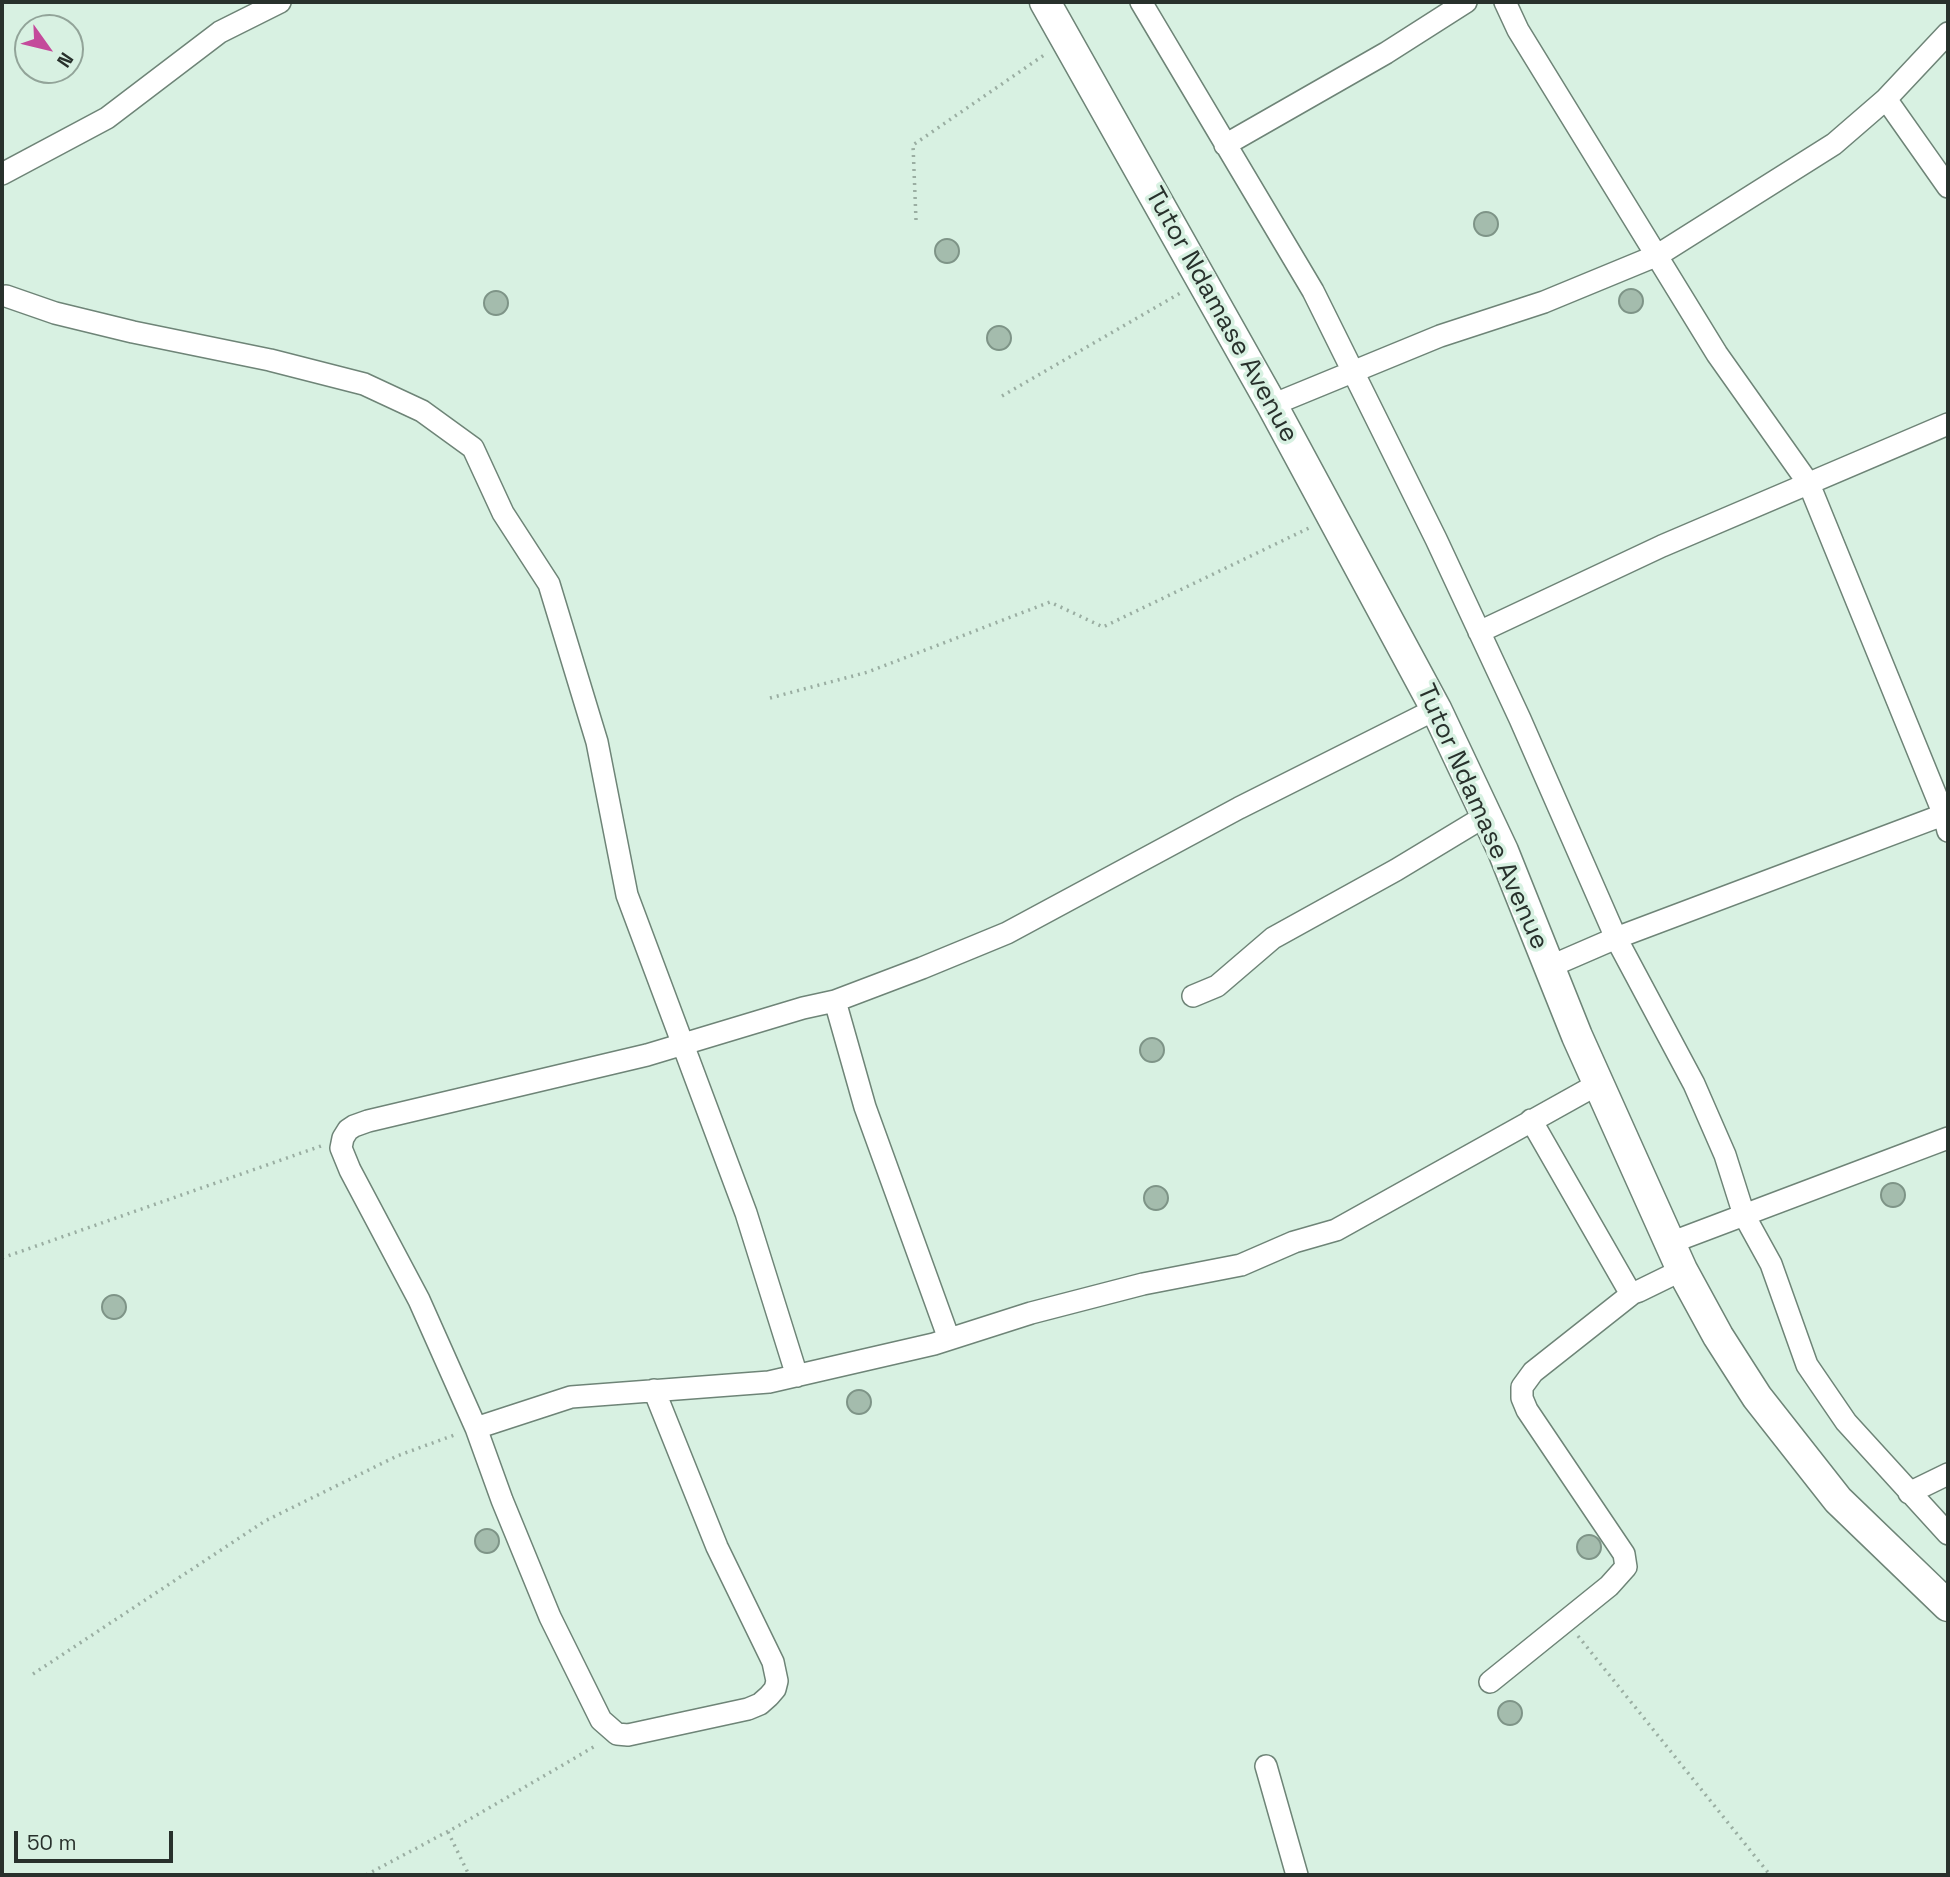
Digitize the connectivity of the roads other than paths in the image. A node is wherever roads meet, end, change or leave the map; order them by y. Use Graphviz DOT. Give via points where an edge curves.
graph roads {
  1 [pos="280,2"];
  2 [pos="1045,2"];
  3 [pos="1141,2"];
  4 [pos="1466,2"];
  5 [pos="1505,2"];
  6 [pos="1948,33"];
  7 [pos="1886,99"];
  8 [pos="1226,145"];
  9 [pos="2,174"];
  10 [pos="1948,187"];
  11 [pos="1658,255"];
  12 [pos="6,296"];
  13 [pos="1354,372"];
  14 [pos="1272,405"];
  15 [pos="1948,424"];
  16 [pos="1809,484"];
  17 [pos="1479,632"];
  18 [pos="1436,709"];
  19 [pos="1487,815"];
  20 [pos="1947,819"];
  21 [pos="1616,938"];
  22 [pos="1549,967"];
  23 [pos="1193,996"];
  24 [pos="835,1001"];
  25 [pos="682,1045"];
  26 [pos="1598,1083"];
  27 [pos="1531,1120"];
  28 [pos="1948,1138"];
  29 [pos="1744,1215"];
  30 [pos="1676,1256"];
  31 [pos="1633,1293"];
  32 [pos="949,1339"];
  33 [pos="797,1376"];
  34 [pos="654,1390"];
  35 [pos="476,1428"];
  36 [pos="1948,1474"];
  37 [pos="1909,1493"];
  38 [pos="1948,1534"];
  39 [pos="1948,1606"];
  40 [pos="1490,1682"];
  41 [pos="1266,1766"];
  42 [pos="1297,1875"];
  1 -- 9 [label="street" via="220,32 107,118"];
  2 -- 14 [label="street, Tutor Ndamase Avenue"];
  3 -- 8 [label="street"];
  4 -- 8 [label="street"];
  5 -- 11 [label="street"];
  6 -- 7 [label="street"];
  7 -- 10 [label="street"];
  7 -- 11 [label="street" via="1834,144"];
  8 -- 13 [label="street" via="1313,291"];
  11 -- 13 [label="street"];
  11 -- 16 [label="street" via="1717,354"];
  12 -- 25 [label="street" via="120,329 364,384 422,411 473,447 503,513 549,584 597,742 627,895"];
  13 -- 14 [label="street"];
  13 -- 17 [label="street"];
  14 -- 18 [label="street, Tutor Ndamase Avenue"];
  15 -- 16 [label="street"];
  16 -- 17 [label="street" via="1662,546"];
  16 -- 20 [label="street"];
  17 -- 21 [label="street"];
  18 -- 19 [label="street, Tutor Ndamase Avenue"];
  18 -- 24 [label="street" via="1227,814 1007,933"];
  19 -- 22 [label="street, Tutor Ndamase Avenue"];
  19 -- 23 [label="street" via="1273,938 1217,986"];
  20 -- 21 [label="street"];
  21 -- 22 [label="street"];
  21 -- 29 [label="street" via="1694,1084 1725,1155"];
  22 -- 26 [label="street, Tutor Ndamase Avenue"];
  24 -- 25 [label="street"];
  24 -- 32 [label="street" via="865,1107"];
  25 -- 33 [label="street" via="746,1213"];
  25 -- 35 [label="street" via="368,1121 354,1126 343,1138 341,1148 351,1170 419,1300"];
  26 -- 27 [label="street"];
  26 -- 30 [label="street, Tutor Ndamase Avenue"];
  27 -- 31 [label="street"];
  27 -- 32 [label="street" via="1336,1230 1241,1265 1143,1284"];
  28 -- 29 [label="street"];
  29 -- 30 [label="street"];
  29 -- 37 [label="street" via="1771,1264 1807,1366 1846,1422"];
  30 -- 31 [label="street"];
  30 -- 39 [label="street, Tutor Ndamase Avenue" via="1718,1336 1800,1454 1838,1500"];
  31 -- 40 [label="street" via="1533,1372 1522,1387 1527,1410 1626,1560 1626,1567"];
  32 -- 33 [label="street"];
  33 -- 34 [label="street"];
  34 -- 35 [label="street" via="571,1397"];
  34 -- 35 [label="street" via="778,1682 769,1696 748,1709 646,1732 617,1734 598,1714 551,1617"];
  36 -- 37 [label="street"];
  37 -- 38 [label="street"];
  41 -- 42 [label="street"];
}
